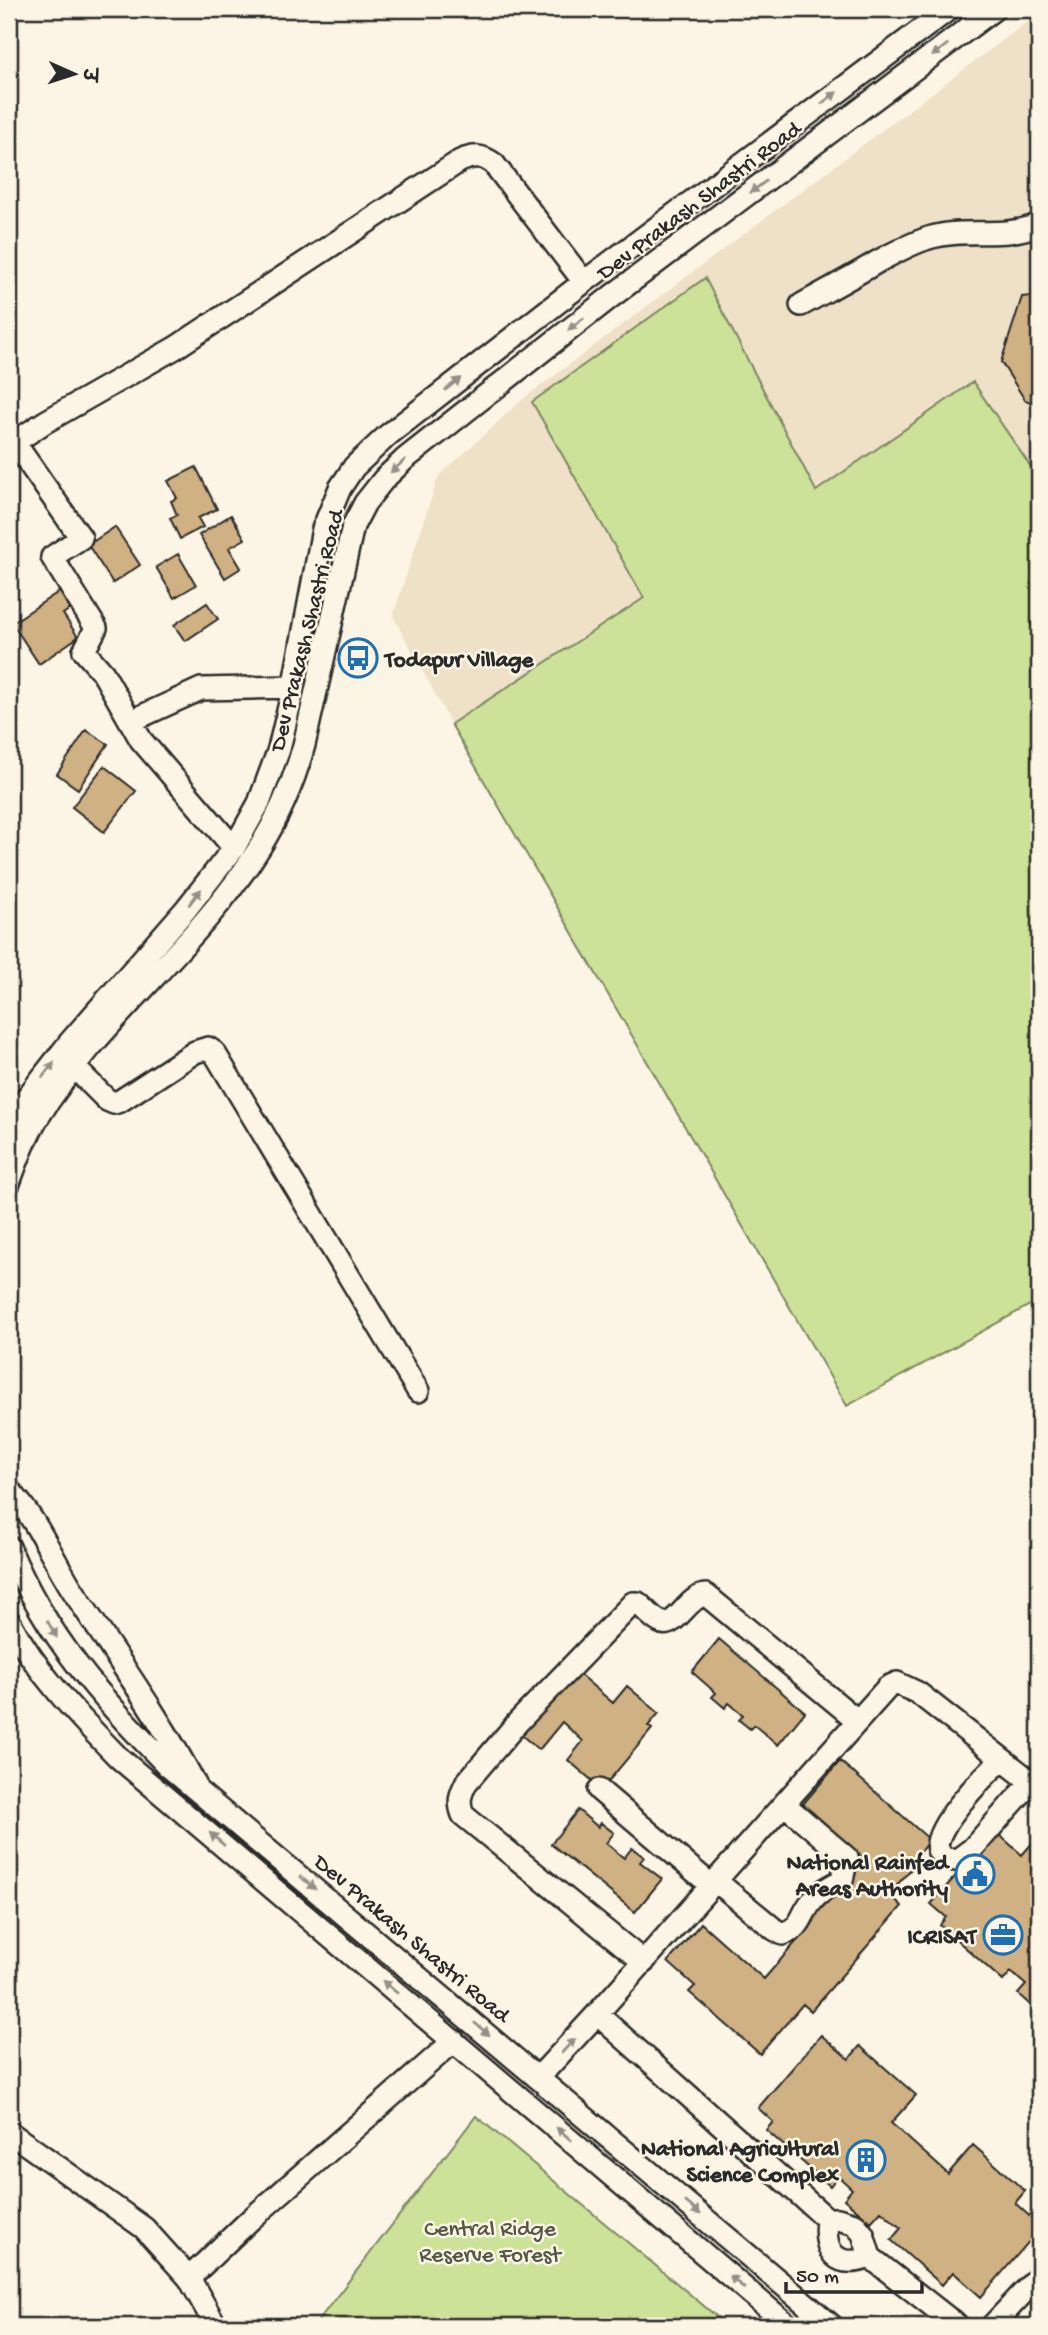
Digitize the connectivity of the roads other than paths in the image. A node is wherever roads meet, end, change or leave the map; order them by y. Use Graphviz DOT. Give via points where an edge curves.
graph roads {
  1 [pos="949,9"];
  2 [pos="994,9"];
  3 [pos="1039,224"];
  4 [pos="589,278"];
  5 [pos="612,296"];
  6 [pos="801,305"];
  7 [pos="12,444"];
  8 [pos="293,687"];
  9 [pos="131,721"];
  10 [pos="233,848"];
  11 [pos="75,1068"];
  12 [pos="9,1126"];
  13 [pos="9,1183"];
  14 [pos="418,1391"];
  15 [pos="9,1490"];
  16 [pos="9,1547"];
  17 [pos="34,1598"];
  18 [pos="9,1609"];
  19 [pos="9,1621"];
  20 [pos="858,1721"];
  21 [pos="1002,1759"];
  22 [pos="1035,1785"];
  23 [pos="598,1790"];
  24 [pos="200,1792"];
  25 [pos="784,1804"];
  26 [pos="714,1883"];
  27 [pos="644,1962"];
  28 [pos="597,2014"];
  29 [pos="454,2041"];
  30 [pos="539,2077"];
  31 [pos="9,2132"];
  32 [pos="827,2219"];
  33 [pos="870,2257"];
  34 [pos="1039,2276"];
  35 [pos="189,2278"];
  36 [pos="216,2326"];
  37 [pos="789,2326"];
  38 [pos="832,2326"];
  39 [pos="958,2326"];
  40 [pos="992,2326"];
  4 -- 1 [label="street, Dev Prakash Shastri Road, one-way"];
  2 -- 5 [label="street, Dev Prakash Shastri Road, one-way"];
  3 -- 6 [label="street" via="1001,234 929,237"];
  4 -- 5 [label="street"];
  4 -- 7 [label="street" via="494,164 473,156 460,160 151,363"];
  8 -- 4 [label="street, Dev Prakash Shastri Road, one-way" via="323,529 350,473 369,450"];
  5 -- 11 [label="street, Dev Prakash Shastri Road, one-way" via="405,459 373,491 353,526 304,744 281,809 259,849 218,904"];
  7 -- 9 [label="street" via="81,538 52,557 96,628 84,651 103,673"];
  8 -- 9 [label="street" via="201,689"];
  8 -- 10 [label="street, Dev Prakash Shastri Road" via="263,794"];
  9 -- 10 [label="street" via="141,740"];
  12 -- 10 [label="street, Dev Prakash Shastri Road, one-way" via="70,1042"];
  11 -- 13 [label="street, Dev Prakash Shastri Road" via="37,1120"];
  11 -- 14 [label="street" via="114,1102 195,1052 208,1048 214,1052"];
  15 -- 24 [label="street" via="158,1717"];
  16 -- 17 [label="street, Dev Prakash Shastri Road"];
  17 -- 18 [label="street"];
  17 -- 24 [label="street, Dev Prakash Shastri Road, one-way" via="58,1641 94,1689 168,1766"];
  29 -- 19 [label="street, one-way" via="118,1757 66,1704"];
  20 -- 21 [label="street" via="897,1683 918,1693"];
  20 -- 25 [label="street"];
  20 -- 27 [label="street" via="701,1594 667,1624 633,1603 518,1722 466,1783 460,1794 463,1815"];
  21 -- 22 [label="street"];
  21 -- 22 [label="street" via="947,1822 937,1841 945,1859 957,1860 972,1849"];
  23 -- 26 [label="street"];
  24 -- 30 [label="street, Dev Prakash Shastri Road, one-way"];
  25 -- 26 [label="street"];
  25 -- 26 [label="street" via="846,1858 842,1880 814,1898 802,1921 783,1934"];
  26 -- 27 [label="street"];
  27 -- 28 [label="street"];
  30 -- 28 [label="street, one-way"];
  28 -- 32 [label="street"];
  29 -- 35 [label="street"];
  37 -- 29 [label="street, one-way"];
  30 -- 38 [label="street, Dev Prakash Shastri Road, one-way"];
  31 -- 35 [label="street" via="144,2228"];
  32 -- 33 [label="street" via="855,2224"];
  32 -- 33 [label="street" via="826,2241 837,2259 855,2262"];
  33 -- 39 [label="street"];
  34 -- 40 [label="street"];
  35 -- 36 [label="street"];
}
